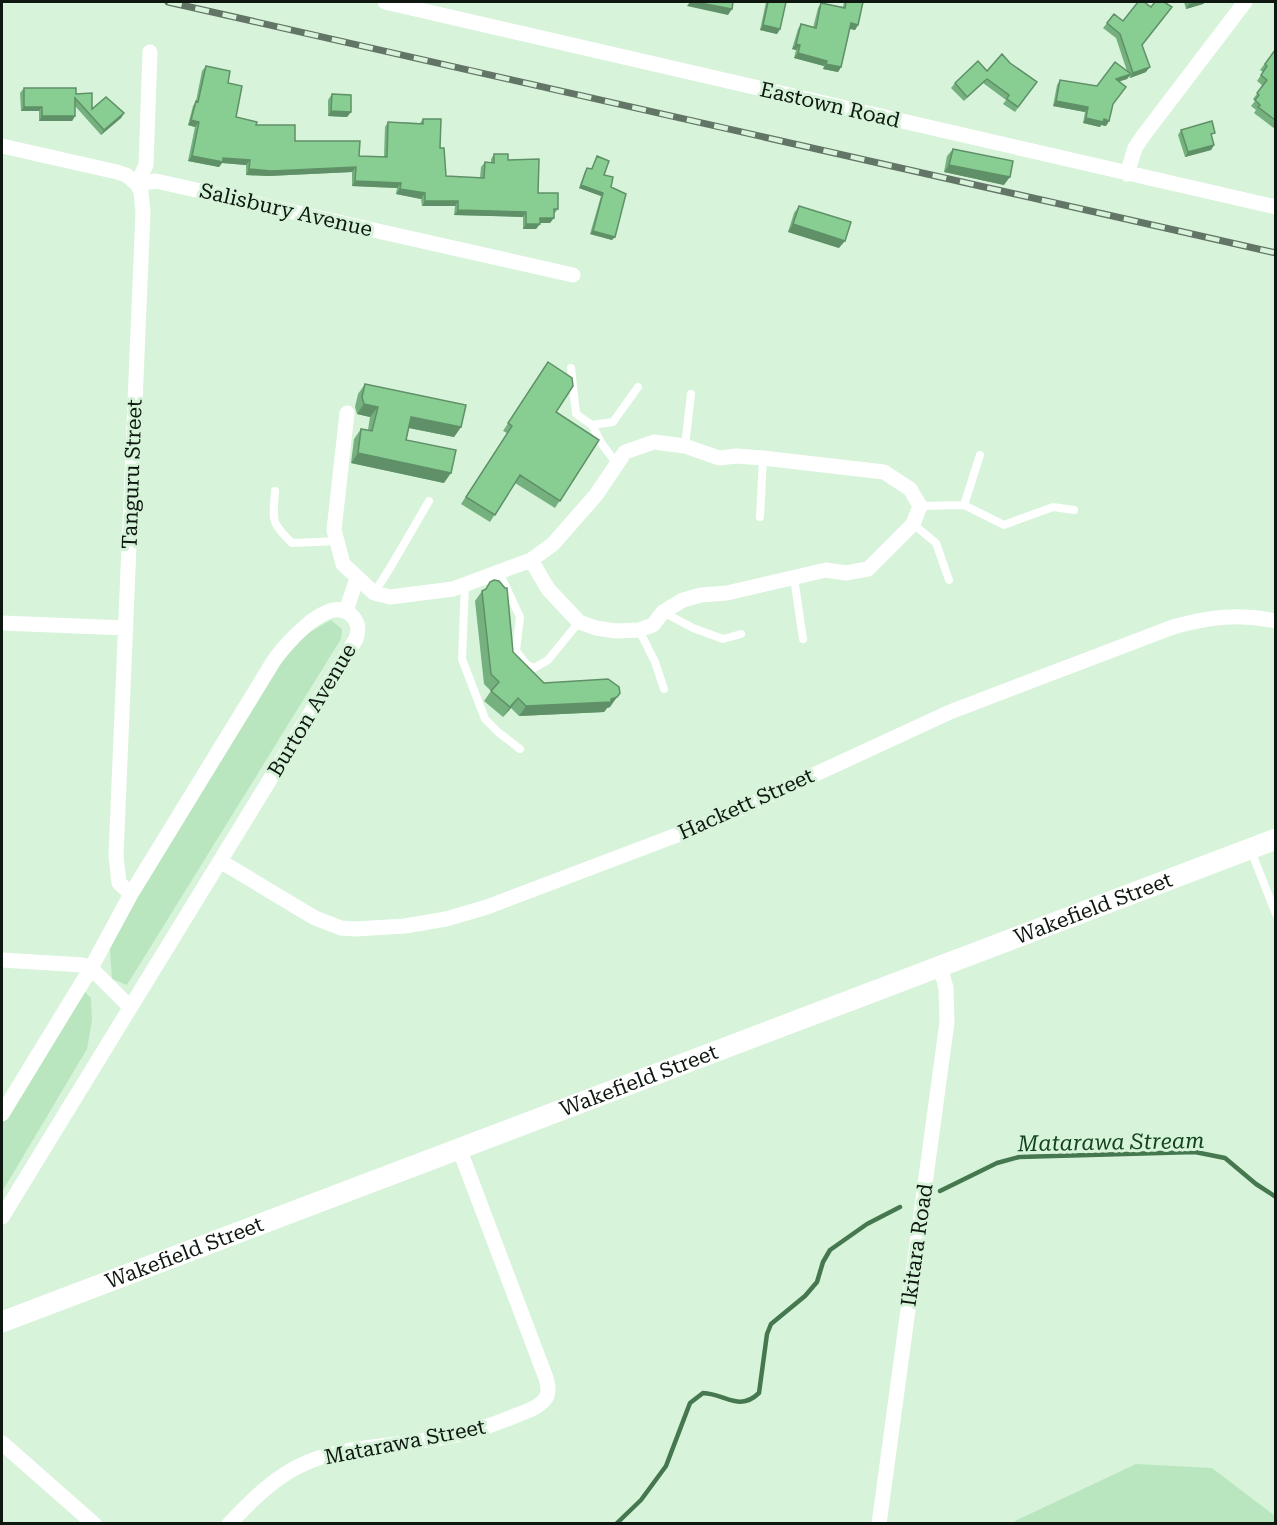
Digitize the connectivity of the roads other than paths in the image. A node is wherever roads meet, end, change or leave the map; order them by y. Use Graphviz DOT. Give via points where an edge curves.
graph roads {
  1 [pos="385,2"];
  2 [pos="1245,2"];
  3 [pos="150,52"];
  4 [pos="2,146"];
  5 [pos="1127,174"];
  6 [pos="137,184"];
  7 [pos="1275,207"];
  8 [pos="573,274"];
  9 [pos="571,368"];
  10 [pos="638,387"];
  11 [pos="691,394"];
  12 [pos="347,413"];
  13 [pos="592,424"];
  14 [pos="685,446"];
  15 [pos="980,455"];
  16 [pos="763,458"];
  17 [pos="616,464"];
  18 [pos="275,491"];
  19 [pos="429,501"];
  20 [pos="920,506"];
  21 [pos="964,506"];
  22 [pos="1074,510"];
  23 [pos="760,517"];
  24 [pos="913,524"];
  25 [pos="337,541"];
  26 [pos="531,560"];
  27 [pos="499,572"];
  28 [pos="357,578"];
  29 [pos="794,578"];
  30 [pos="949,580"];
  31 [pos="465,584"];
  32 [pos="374,593"];
  33 [pos="346,611"];
  34 [pos="663,612"];
  35 [pos="1275,621"];
  36 [pos="579,622"];
  37 [pos="2,623"];
  38 [pos="126,628"];
  39 [pos="639,630"];
  40 [pos="741,634"];
  41 [pos="803,639"];
  42 [pos="664,689"];
  43 [pos="520,748"];
  44 [pos="1275,839"];
  45 [pos="1251,849"];
  46 [pos="220,861"];
  47 [pos="131,894"];
  48 [pos="1275,914"];
  49 [pos="2,960"];
  50 [pos="940,966"];
  51 [pos="91,968"];
  52 [pos="132,1005"];
  53 [pos="2,1114"];
  54 [pos="459,1148"];
  55 [pos="2,1217"];
  56 [pos="2,1322"];
  57 [pos="2,1443"];
  58 [pos="94,1524"];
  59 [pos="229,1524"];
  60 [pos="879,1524"];
  1 -- 5 [label="street, Eastown Road"];
  2 -- 5 [label="street" via="1139,142"];
  3 -- 6 [label="street" via="146,165"];
  4 -- 6 [label="street, Salisbury Avenue" via="117,172"];
  5 -- 7 [label="street, Eastown Road"];
  6 -- 8 [label="street, Salisbury Avenue" via="156,181"];
  6 -- 38 [label="street, Tanguru Street" via="143,213"];
  9 -- 13 [label="lane" via="576,414"];
  10 -- 13 [label="lane" via="614,422"];
  11 -- 14 [label="lane"];
  12 -- 25 [label="street" via="334,530"];
  13 -- 17 [label="lane"];
  14 -- 16 [label="street" via="719,458"];
  14 -- 17 [label="street" via="654,442 625,452"];
  15 -- 21 [label="lane"];
  16 -- 20 [label="street" via="884,472 910,489"];
  16 -- 23 [label="lane"];
  17 -- 26 [label="street" via="596,495 553,544"];
  18 -- 25 [label="lane" via="273,519 292,543"];
  19 -- 32 [label="lane"];
  20 -- 21 [label="lane"];
  20 -- 24 [label="street"];
  21 -- 22 [label="lane" via="1004,525 1053,507"];
  24 -- 29 [label="street" via="868,569 846,573 826,570"];
  24 -- 30 [label="lane" via="936,543"];
  25 -- 28 [label="street" via="343,564"];
  26 -- 27 [label="street"];
  26 -- 36 [label="street" via="548,589"];
  27 -- 31 [label="street"];
  27 -- 36 [label="lane" via="520,617 516,651 526,664 534,668 548,660"];
  28 -- 32 [label="street"];
  28 -- 33 [label="street"];
  29 -- 34 [label="street" via="701,595"];
  29 -- 41 [label="lane"];
  31 -- 32 [label="street" via="390,597"];
  31 -- 43 [label="lane" via="462,659 485,719"];
  33 -- 46 [label="street, Burton Avenue" via="357,621 356,639"];
  33 -- 47 [label="street, Burton Avenue" via="324,613 285,644"];
  34 -- 39 [label="street" via="654,626"];
  34 -- 40 [label="lane" via="723,639"];
  35 -- 46 [label="street, Hackett Street" via="1238,616 1173,627 950,712 714,821 446,919 355,929 330,925"];
  36 -- 39 [label="street" via="616,631"];
  37 -- 38 [label="street"];
  38 -- 47 [label="street, Tanguru Street" via="116,867 119,883"];
  39 -- 42 [label="lane"];
  44 -- 45 [label="street, Wakefield Street"];
  45 -- 48 [label="lane"];
  45 -- 50 [label="street, Wakefield Street"];
  46 -- 52 [label="street, Burton Avenue"];
  47 -- 51 [label="street, Burton Avenue"];
  49 -- 51 [label="street"];
  50 -- 54 [label="street, Wakefield Street"];
  50 -- 60 [label="street, Ikitara Road" via="946,988 947,1022"];
  51 -- 52 [label="street"];
  51 -- 53 [label="street, Burton Avenue"];
  52 -- 55 [label="street, Burton Avenue"];
  54 -- 56 [label="street, Wakefield Street"];
  54 -- 59 [label="street, Matarawa Street" via="546,1378 547,1395 536,1407 481,1430 339,1453 307,1462 270,1484"];
  57 -- 58 [label="street"];
}
